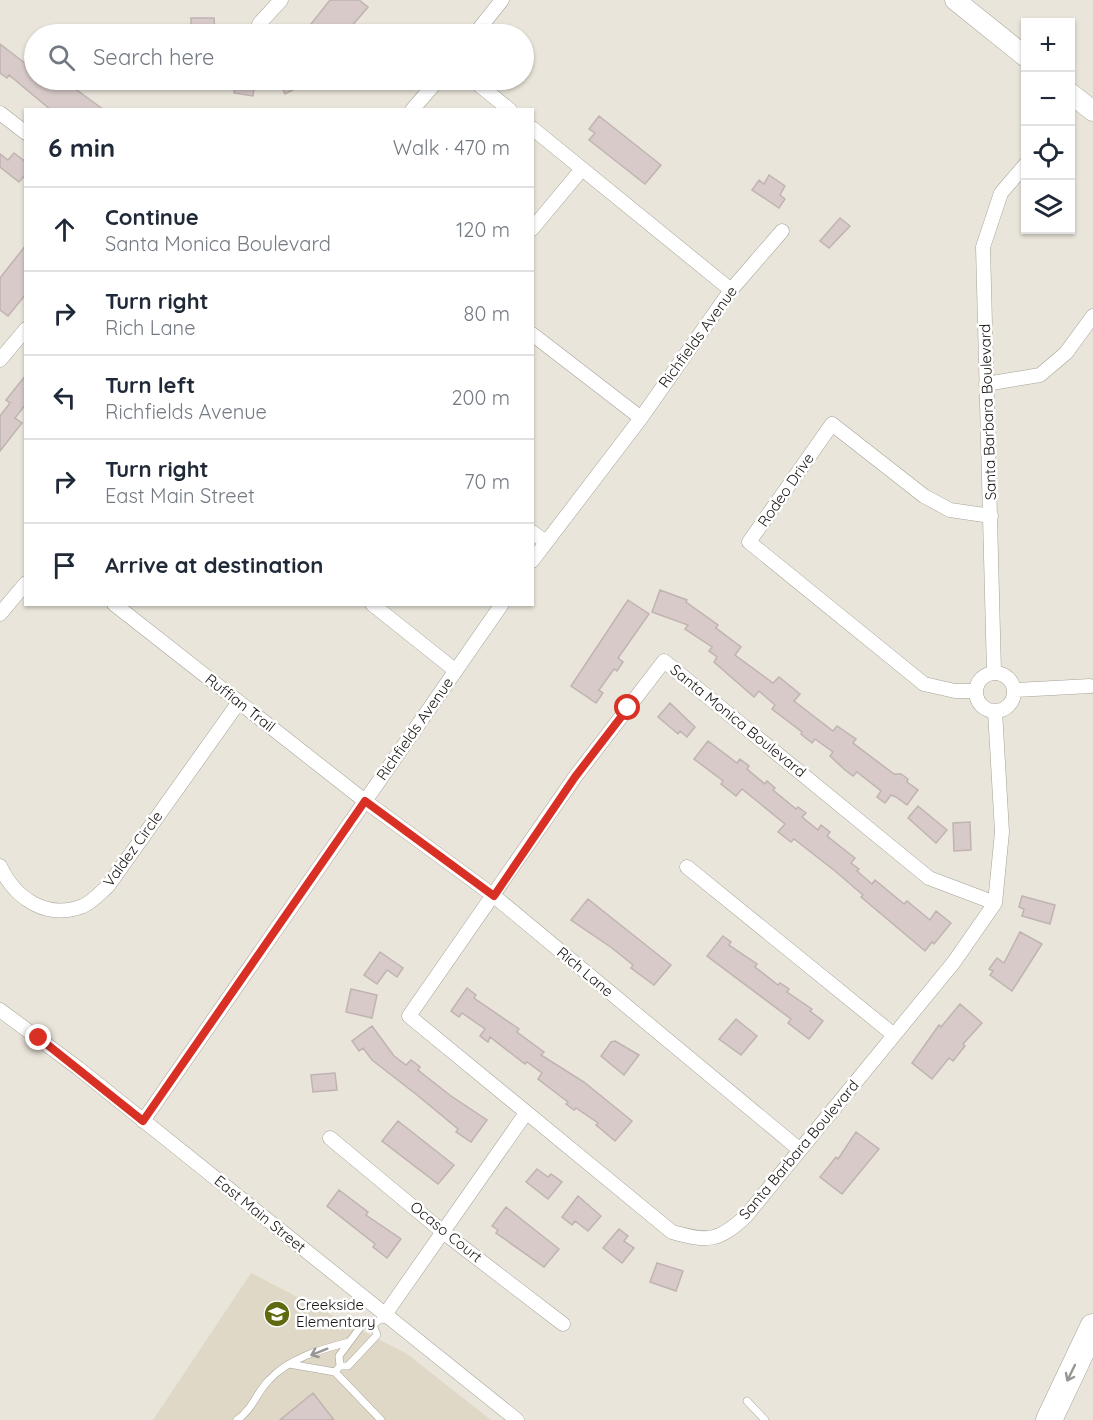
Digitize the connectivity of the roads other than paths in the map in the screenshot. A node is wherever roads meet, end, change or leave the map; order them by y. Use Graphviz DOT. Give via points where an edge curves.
graph roads {
  1 [pos="281,0"];
  2 [pos="502,0"];
  3 [pos="955,0"];
  4 [pos="259,24"];
  5 [pos="483,24"];
  6 [pos="1021,53"];
  7 [pos="429,90"];
  8 [pos="485,90"];
  9 [pos="414,108"];
  10 [pos="508,108"];
  11 [pos="0,113"];
  12 [pos="534,130"];
  13 [pos="24,131"];
  14 [pos="582,169"];
  15 [pos="1021,170"];
  16 [pos="534,227"];
  17 [pos="782,231"];
  18 [pos="731,290"];
  19 [pos="1093,316"];
  20 [pos="24,331"];
  21 [pos="534,336"];
  22 [pos="0,360"];
  23 [pos="986,384"];
  24 [pos="640,418"];
  25 [pos="991,516"];
  26 [pos="534,533"];
  27 [pos="546,542"];
  28 [pos="534,558"];
  29 [pos="24,585"];
  30 [pos="117,606"];
  31 [pos="375,606"];
  32 [pos="501,606"];
  33 [pos="0,614"];
  34 [pos="456,671"];
  35 [pos="994,672"];
  36 [pos="1090,686"];
  37 [pos="1014,690"];
  38 [pos="975,691"];
  39 [pos="239,702"];
  40 [pos="994,711"];
  41 [pos="365,801"];
  42 [pos="0,866"];
  43 [pos="687,867"];
  44 [pos="494,896"];
  45 [pos="996,903"];
  46 [pos="0,1010"];
  47 [pos="409,1016"];
  48 [pos="894,1035"];
  49 [pos="526,1113"];
  50 [pos="143,1121"];
  51 [pos="330,1138"];
  52 [pos="800,1150"];
  53 [pos="443,1232"];
  54 [pos="384,1316"];
  55 [pos="563,1324"];
  56 [pos="373,1325"];
  57 [pos="1093,1327"];
  58 [pos="350,1342"];
  59 [pos="289,1364"];
  60 [pos="340,1365"];
  61 [pos="335,1372"];
  62 [pos="747,1401"];
  63 [pos="237,1420"];
  64 [pos="381,1420"];
  65 [pos="517,1420"];
  66 [pos="765,1420"];
  67 [pos="1048,1420"];
  1 -- 4 [label="street"];
  2 -- 5 [label="street"];
  3 -- 6 [label="street"];
  7 -- 9 [label="street"];
  8 -- 10 [label="street"];
  11 -- 13 [label="street"];
  12 -- 14 [label="street"];
  14 -- 16 [label="street"];
  14 -- 18 [label="street"];
  15 -- 23 [label="street, Santa Barbara Boulevard" via="1001,193 984,247"];
  17 -- 18 [label="street, Richfields Avenue"];
  18 -- 24 [label="street, Richfields Avenue"];
  19 -- 23 [label="street" via="1066,353 1040,375"];
  20 -- 22 [label="street"];
  21 -- 24 [label="street"];
  23 -- 25 [label="street, Santa Barbara Boulevard"];
  24 -- 27 [label="street, Richfields Avenue"];
  25 -- 35 [label="street, Santa Barbara Boulevard"];
  25 -- 38 [label="street, Rodeo Drive" via="950,510 924,496 832,424 749,542 924,684"];
  26 -- 27 [label="street"];
  27 -- 28 [label="street, Richfields Avenue"];
  29 -- 33 [label="street"];
  30 -- 39 [label="street, Ruffian Trail"];
  31 -- 34 [label="street"];
  32 -- 34 [label="street, Richfields Avenue"];
  34 -- 41 [label="street, Richfields Avenue"];
  35 -- 37 [label="street" via="1010,679"];
  35 -- 38 [label="street" via="983,676"];
  36 -- 37 [label="street"];
  37 -- 40 [label="street" via="1009,705"];
  38 -- 40 [label="street" via="979,703"];
  39 -- 41 [label="street, Ruffian Trail"];
  39 -- 42 [label="street, Valdez Circle" via="108,886 85,905 60,912 30,903 6,880"];
  40 -- 45 [label="street" via="1002,832"];
  41 -- 44 [label="street, Rich Lane"];
  41 -- 50 [label="street, Richfields Avenue"];
  43 -- 48 [label="street"];
  44 -- 45 [label="street, Santa Monica Boulevard" via="575,777 664,661 929,878"];
  44 -- 47 [label="street, Santa Monica Boulevard"];
  44 -- 52 [label="street, Rich Lane"];
  45 -- 48 [label="street, Santa Barbara Boulevard"];
  46 -- 50 [label="street, East Main Street"];
  47 -- 49 [label="street, Santa Barbara Boulevard"];
  48 -- 52 [label="street, Santa Barbara Boulevard"];
  49 -- 52 [label="street, Santa Barbara Boulevard" via="672,1232 700,1240 727,1234"];
  49 -- 53 [label="street"];
  50 -- 54 [label="street, East Main Street"];
  51 -- 53 [label="street, Ocaso Court"];
  53 -- 54 [label="street"];
  53 -- 55 [label="street, Ocaso Court"];
  54 -- 56 [label="lane"];
  54 -- 65 [label="street, East Main Street"];
  56 -- 58 [label="lane" via="362,1325"];
  56 -- 60 [label="lane" via="377,1335 355,1362"];
  57 -- 67 [label="highway, one-way"];
  58 -- 59 [label="lane, one-way"];
  58 -- 60 [label="lane" via="339,1356"];
  59 -- 61 [label="lane"];
  59 -- 63 [label="lane" via="268,1380 248,1413"];
  60 -- 61 [label="lane"];
  61 -- 64 [label="lane"];
  62 -- 66 [label="lane"];
}
